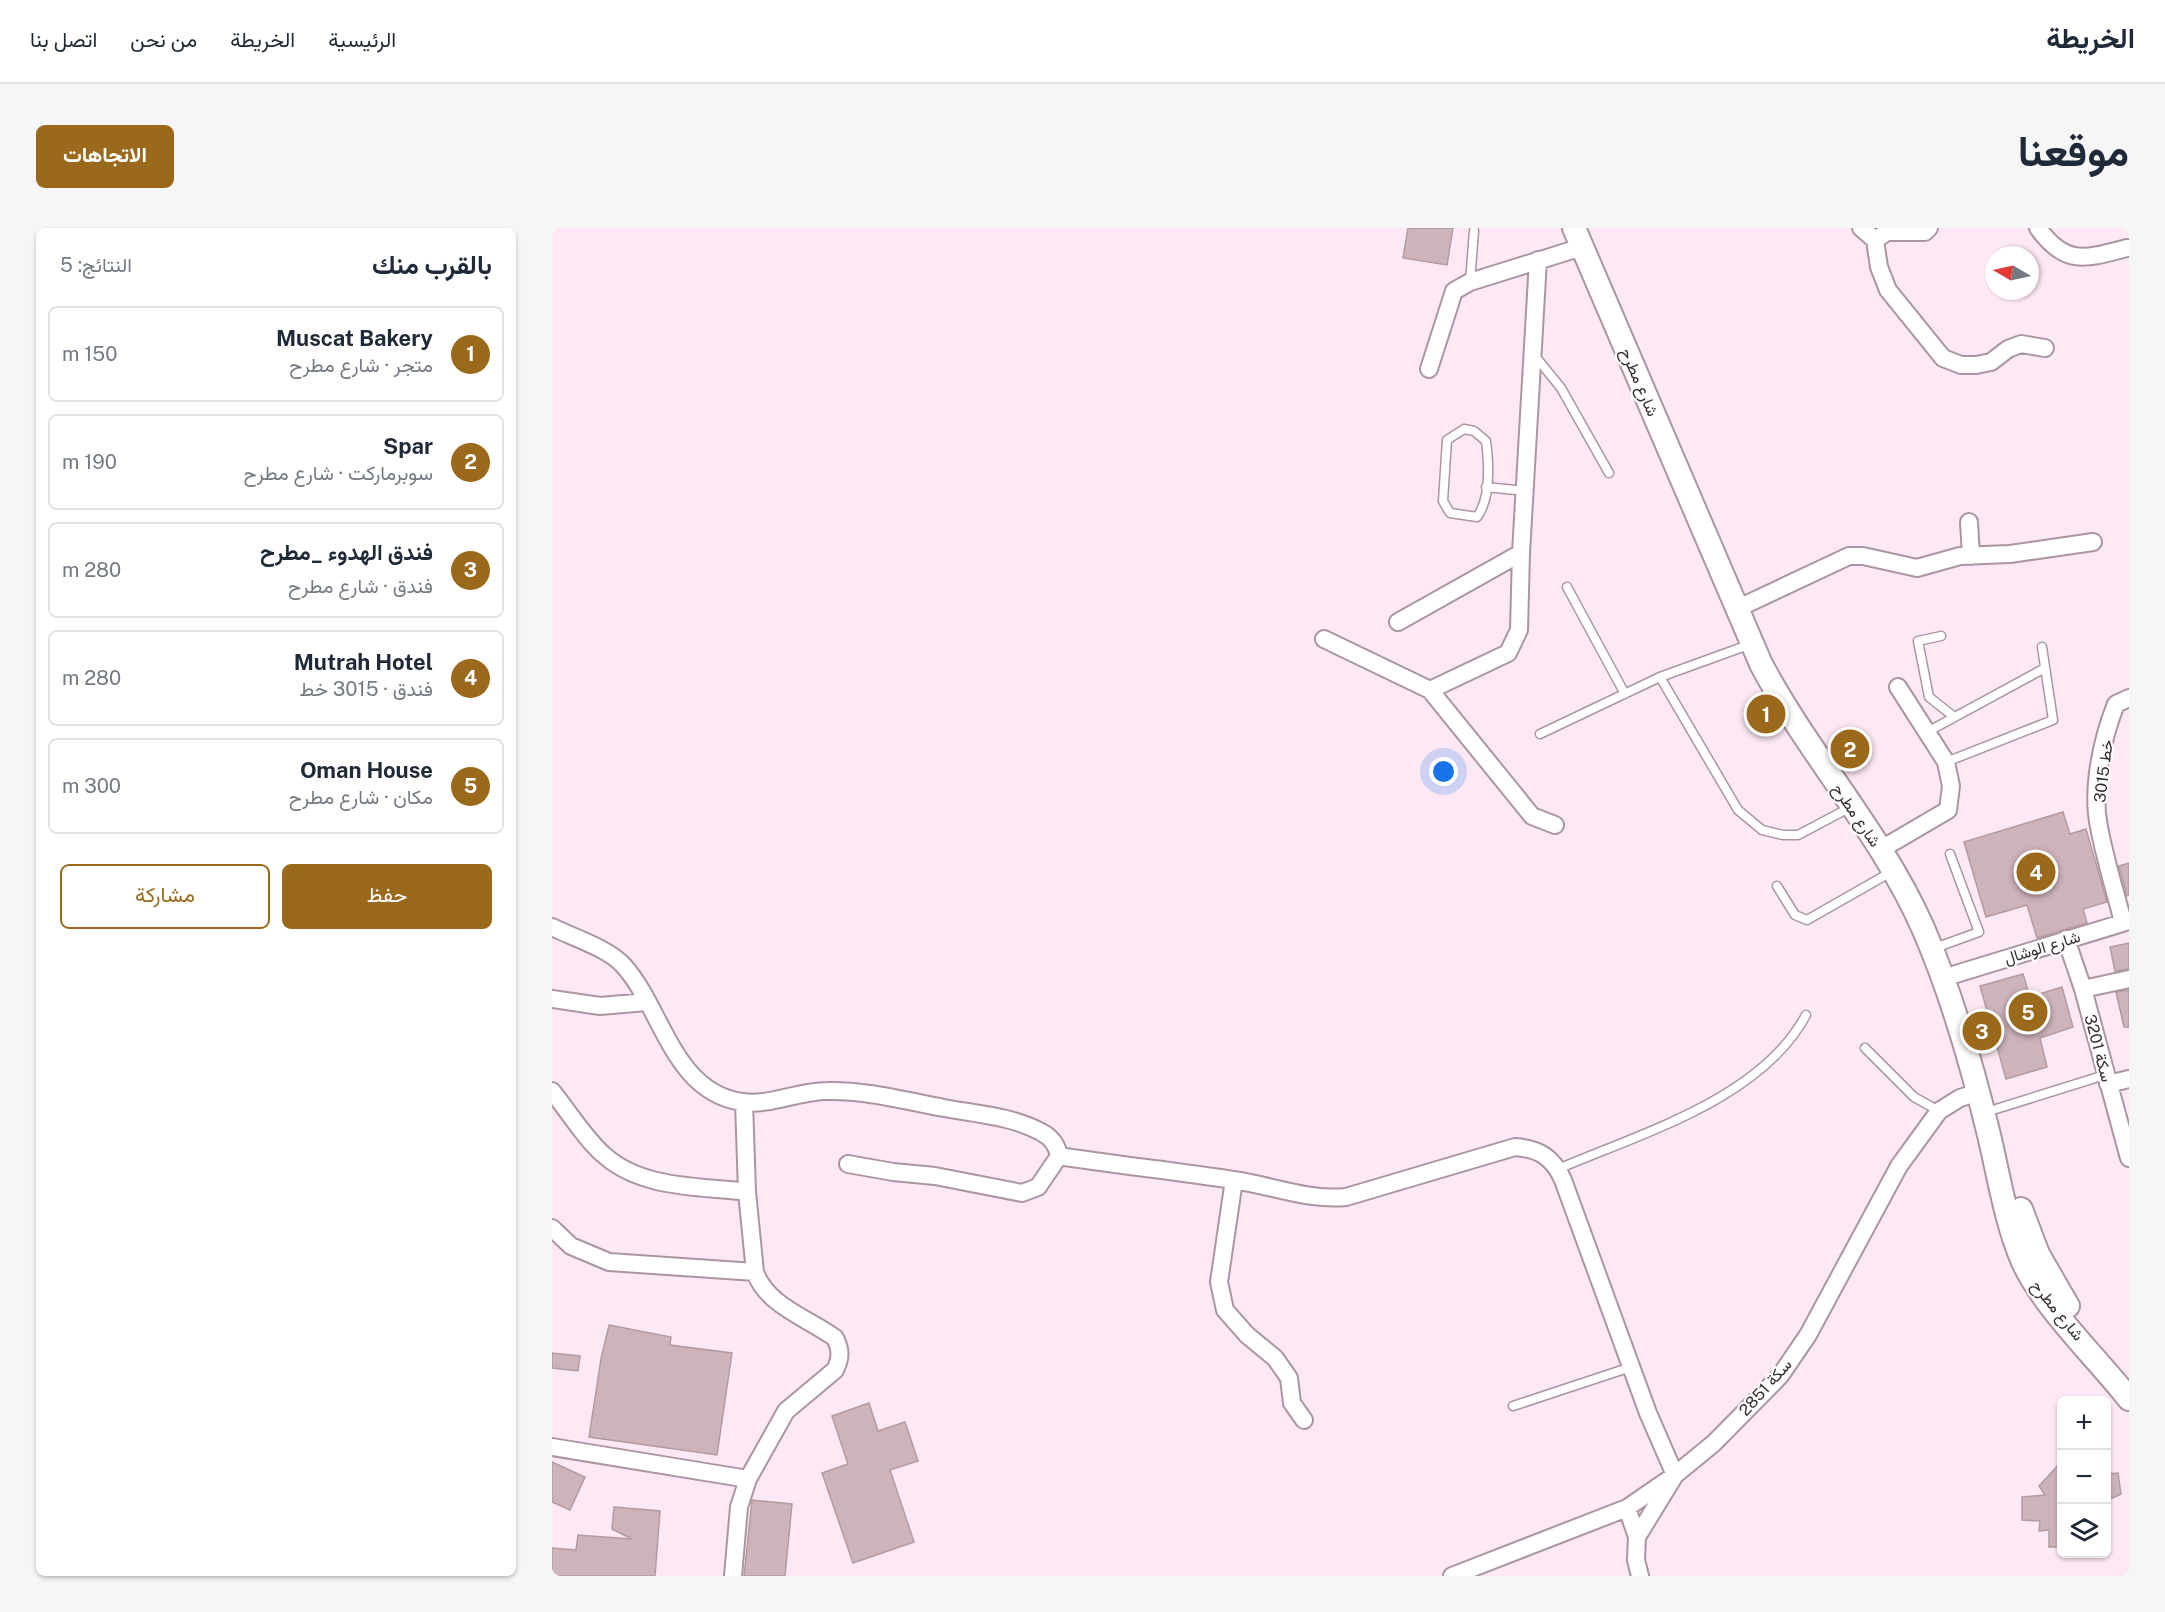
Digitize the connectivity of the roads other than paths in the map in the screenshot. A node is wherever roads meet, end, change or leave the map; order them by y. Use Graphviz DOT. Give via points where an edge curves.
graph roads {
  1 [pos="1861,228"];
  2 [pos="1929,228"];
  3 [pos="2038,228"];
  4 [pos="1474,231"];
  5 [pos="1580,234"];
  6 [pos="1875,240"];
  7 [pos="2127,248"];
  8 [pos="1538,260"];
  9 [pos="1470,282"];
  10 [pos="2045,348"];
  11 [pos="1534,356"];
  12 [pos="1429,369"];
  13 [pos="1609,473"];
  14 [pos="1486,487"];
  15 [pos="1525,491"];
  16 [pos="1970,522"];
  17 [pos="2093,542"];
  18 [pos="1521,553"];
  19 [pos="1971,556"];
  20 [pos="1567,587"];
  21 [pos="1747,604"];
  22 [pos="1398,622"];
  23 [pos="1941,636"];
  24 [pos="1324,639"];
  25 [pos="1751,644"];
  26 [pos="2042,647"];
  27 [pos="2045,668"];
  28 [pos="1660,677"];
  29 [pos="1898,687"];
  30 [pos="1430,690"];
  31 [pos="1625,694"];
  32 [pos="2129,698"];
  33 [pos="1953,716"];
  34 [pos="1929,731"];
  35 [pos="1540,734"];
  36 [pos="1946,762"];
  37 [pos="1851,807"];
  38 [pos="1555,825"];
  39 [pos="1890,844"];
  40 [pos="1950,854"];
  41 [pos="1893,871"];
  42 [pos="1777,886"];
  43 [pos="2126,921"];
  44 [pos="552,927"];
  45 [pos="2066,939"];
  46 [pos="1943,945"];
  47 [pos="1956,974"];
  48 [pos="2129,979"];
  49 [pos="2083,989"];
  50 [pos="552,999"];
  51 [pos="647,1002"];
  52 [pos="1806,1015"];
  53 [pos="1865,1048"];
  54 [pos="2129,1079"];
  55 [pos="2107,1080"];
  56 [pos="552,1091"];
  57 [pos="1979,1092"];
  58 [pos="744,1102"];
  59 [pos="1996,1109"];
  60 [pos="1939,1111"];
  61 [pos="1059,1155"];
  62 [pos="2129,1158"];
  63 [pos="848,1164"];
  64 [pos="1558,1169"];
  65 [pos="1234,1180"];
  66 [pos="747,1192"];
  67 [pos="552,1228"];
  68 [pos="755,1272"];
  69 [pos="1631,1367"];
  70 [pos="2129,1377"];
  71 [pos="2129,1399"];
  72 [pos="1513,1406"];
  73 [pos="1304,1420"];
  74 [pos="552,1447"];
  75 [pos="1675,1475"];
  76 [pos="748,1479"];
  77 [pos="1627,1508"];
  78 [pos="1637,1537"];
  79 [pos="733,1576"];
  80 [pos="1452,1576"];
  81 [pos="1640,1576"];
  1 -- 6 [label="street"];
  2 -- 6 [label="street" via="1925,232 1887,232"];
  3 -- 7 [label="street" via="2051,246 2066,255 2079,257"];
  4 -- 9 [label="lane"];
  5 -- 8 [label="street"];
  5 -- 21 [label="main road, شارع مطرح"];
  5 -- 25 [label="main road, شارع مطرح"];
  6 -- 10 [label="street" via="1887,290 1943,357 1961,365 1976,365 1991,362 2021,344"];
  8 -- 9 [label="street"];
  8 -- 11 [label="street"];
  9 -- 12 [label="street" via="1454,291"];
  11 -- 13 [label="lane" via="1561,388"];
  11 -- 15 [label="street"];
  14 -- 14 [label="lane" via="1485,507 1477,517 1450,513 1443,501 1447,440 1464,429 1474,431 1486,441"];
  14 -- 15 [label="lane"];
  15 -- 18 [label="street"];
  16 -- 19 [label="street"];
  17 -- 19 [label="street"];
  18 -- 22 [label="street"];
  18 -- 30 [label="street" via="1519,630 1508,653"];
  19 -- 21 [label="street" via="1917,568 1849,556"];
  20 -- 31 [label="lane"];
  21 -- 39 [label="main road, شارع مطرح" via="1787,684"];
  23 -- 33 [label="lane" via="1918,640 1929,697"];
  24 -- 30 [label="street"];
  25 -- 28 [label="lane"];
  25 -- 37 [label="main road, شارع مطرح" via="1783,704"];
  26 -- 27 [label="lane"];
  27 -- 33 [label="lane"];
  27 -- 36 [label="lane" via="2053,720"];
  28 -- 31 [label="lane"];
  28 -- 37 [label="lane" via="1738,810 1762,830 1797,835"];
  29 -- 34 [label="street"];
  30 -- 38 [label="street" via="1532,816"];
  31 -- 35 [label="lane"];
  32 -- 43 [label="street, 3015 خط" via="2116,704 2110,718 2097,792 2098,825"];
  33 -- 34 [label="lane"];
  34 -- 36 [label="street"];
  36 -- 39 [label="street" via="1951,786 1948,810"];
  37 -- 41 [label="main road, شارع مطرح"];
  39 -- 46 [label="main road, شارع مطرح"];
  40 -- 46 [label="lane" via="1979,932"];
  41 -- 42 [label="lane" via="1807,920 1795,915"];
  41 -- 57 [label="main road, شارع مطرح" via="1938,964"];
  43 -- 45 [label="street, شارع الوشال"];
  44 -- 51 [label="street" via="622,963"];
  45 -- 47 [label="street, شارع الوشال"];
  45 -- 49 [label="street, سكة 3201"];
  46 -- 47 [label="main road, شارع مطرح"];
  47 -- 59 [label="main road, شارع مطرح"];
  48 -- 49 [label="street"];
  49 -- 55 [label="street, سكة 3201"];
  50 -- 51 [label="street" via="600,1006"];
  51 -- 58 [label="street" via="680,1061 693,1075 720,1095"];
  52 -- 64 [label="lane" via="1786,1046 1723,1098"];
  53 -- 60 [label="lane" via="1914,1097"];
  54 -- 55 [label="street"];
  55 -- 59 [label="lane"];
  55 -- 62 [label="street, سكة 3201"];
  56 -- 66 [label="street" via="603,1155 626,1172 662,1182"];
  57 -- 60 [label="street, سكة 2851"];
  57 -- 71 [label="main road, شارع مطرح" via="2024,1263 2042,1295"];
  58 -- 61 [label="street" via="825,1091 872,1095 1012,1121 1043,1133 1058,1146"];
  58 -- 66 [label="street"];
  59 -- 70 [label="main road, شارع مطرح" via="2022,1214 2038,1254 2070,1310"];
  60 -- 75 [label="street, سكة 2851" via="1899,1166 1825,1305 1780,1376 1714,1443"];
  61 -- 63 [label="street" via="1038,1187 1022,1193"];
  61 -- 65 [label="street" via="1142,1170"];
  64 -- 65 [label="street" via="1547,1156 1515,1146 1330,1199"];
  64 -- 69 [label="street"];
  65 -- 73 [label="street" via="1219,1282 1225,1310 1275,1358 1289,1378 1292,1403"];
  66 -- 68 [label="street"];
  67 -- 68 [label="street" via="571,1246 609,1262"];
  68 -- 76 [label="street" via="766,1293 835,1338 840,1360 835,1370 779,1420"];
  69 -- 72 [label="lane"];
  69 -- 75 [label="street"];
  74 -- 76 [label="street"];
  75 -- 77 [label="street, سكة 2851"];
  75 -- 78 [label="street"];
  76 -- 79 [label="street" via="739,1507"];
  77 -- 78 [label="street"];
  77 -- 80 [label="street, سكة 2851"];
  78 -- 81 [label="street"];
}
